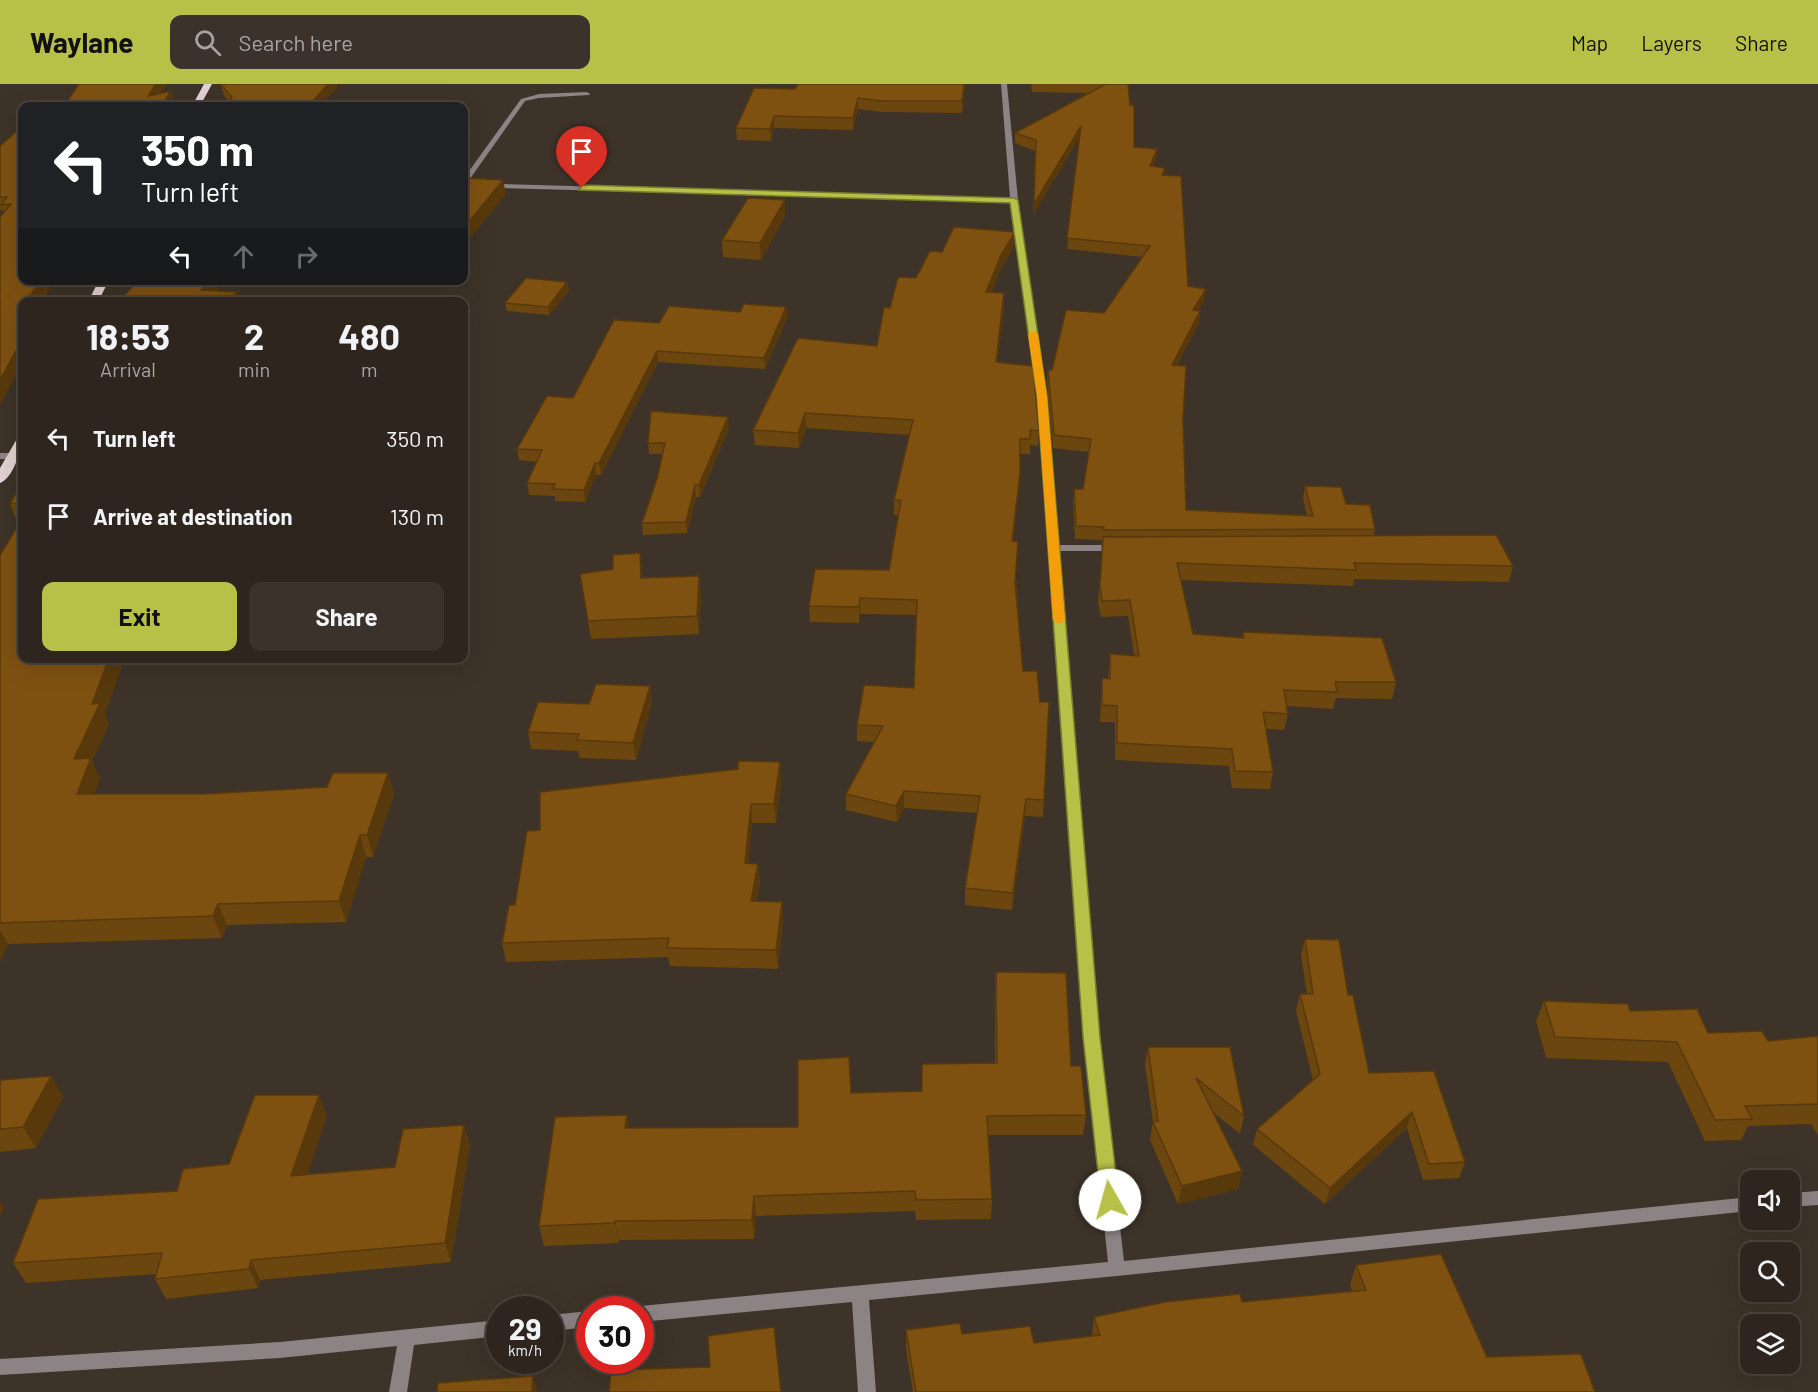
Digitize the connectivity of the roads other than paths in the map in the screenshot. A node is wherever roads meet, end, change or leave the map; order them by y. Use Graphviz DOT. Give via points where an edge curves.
graph roads {
  1 [pos="208,84"];
  2 [pos="1004,84"];
  3 [pos="587,94"];
  4 [pos="198,102"];
  5 [pos="468,178"];
  6 [pos="468,184"];
  7 [pos="1014,200"];
  8 [pos="18,448"];
  9 [pos="0,456"];
  10 [pos="14,456"];
  11 [pos="0,479"];
  12 [pos="1055,548"];
  13 [pos="1124,548"];
  14 [pos="1818,1198"];
  15 [pos="1800,1199"];
  16 [pos="1740,1205"];
  17 [pos="1117,1269"];
  18 [pos="860,1292"];
  19 [pos="654,1313"];
  20 [pos="486,1329"];
  21 [pos="407,1337"];
  22 [pos="0,1367"];
  23 [pos="398,1392"];
  24 [pos="867,1392"];
  1 -- 4 [label="main road"];
  2 -- 7 [label="street"];
  3 -- 5 [label="street" via="523,100"];
  6 -- 7 [label="street"];
  7 -- 12 [label="street" via="1042,396"];
  8 -- 10 [label="main road"];
  9 -- 10 [label="street"];
  10 -- 11 [label="main road"];
  12 -- 13 [label="street"];
  12 -- 17 [label="street" via="1091,1037"];
  14 -- 15 [label="street"];
  16 -- 17 [label="street"];
  17 -- 18 [label="street"];
  18 -- 19 [label="street"];
  18 -- 24 [label="street"];
  20 -- 21 [label="street"];
  21 -- 22 [label="street" via="280,1350"];
  21 -- 23 [label="street"];
}
